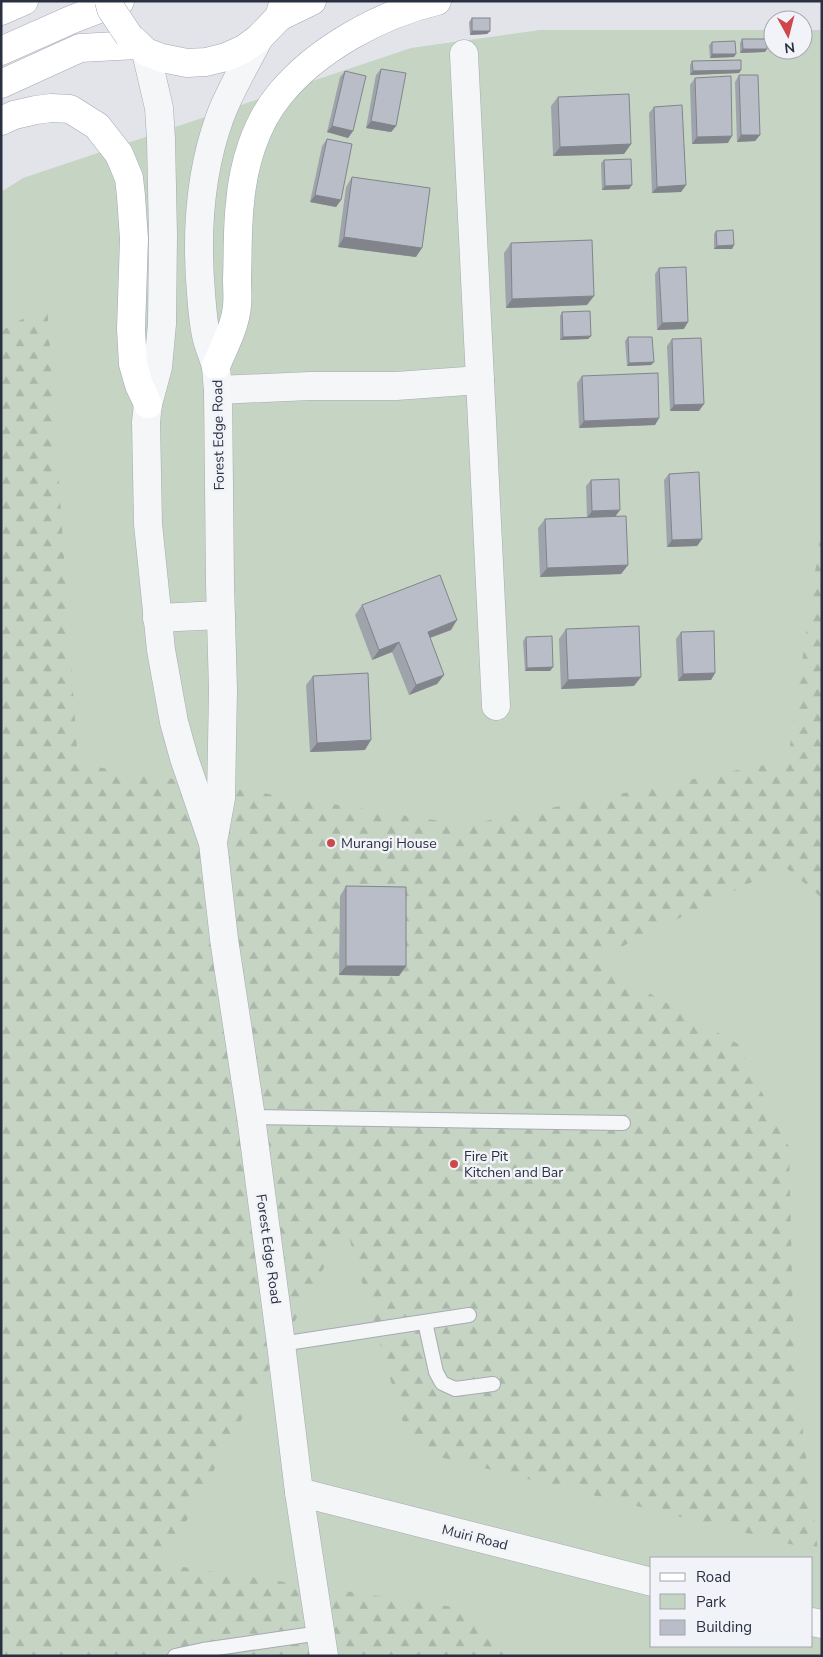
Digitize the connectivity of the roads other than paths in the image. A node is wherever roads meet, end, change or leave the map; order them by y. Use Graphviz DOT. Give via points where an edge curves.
graph roads {
  1 [pos="24,1"];
  2 [pos="109,1"];
  3 [pos="120,1"];
  4 [pos="312,1"];
  5 [pos="438,1"];
  6 [pos="281,9"];
  7 [pos="1,11"];
  8 [pos="259,38"];
  9 [pos="137,44"];
  10 [pos="1,51"];
  11 [pos="464,54"];
  12 [pos="1,84"];
  13 [pos="1,122"];
  14 [pos="217,378"];
  15 [pos="480,380"];
  16 [pos="148,404"];
  17 [pos="221,615"];
  18 [pos="157,618"];
  19 [pos="496,706"];
  20 [pos="213,843"];
  21 [pos="251,1118"];
  22 [pos="623,1123"];
  23 [pos="469,1315"];
  24 [pos="424,1322"];
  25 [pos="282,1344"];
  26 [pos="492,1384"];
  27 [pos="299,1492"];
  28 [pos="650,1581"];
  29 [pos="322,1644"];
  30 [pos="174,1656"];
  1 -- 7 [label="main road"];
  2 -- 9 [label="main road, bridge" via="111,9"];
  3 -- 10 [label="main road"];
  4 -- 6 [label="main road"];
  5 -- 14 [label="main road" via="398,12 337,46 295,77 265,117 248,155 244,173 237,305"];
  6 -- 8 [label="main road"];
  8 -- 9 [label="main road" via="244,49 206,62 162,58"];
  8 -- 14 [label="street, Forest Edge Road" via="220,116 204,174 199,247 201,293 206,334"];
  9 -- 12 [label="main road" via="80,48"];
  9 -- 16 [label="street, Forest Edge Road" via="160,108 161,341"];
  11 -- 15 [label="street"];
  13 -- 16 [label="main road" via="36,110 70,109 97,126 119,154 129,178 134,239 133,364"];
  14 -- 15 [label="street" via="310,386 396,386"];
  14 -- 17 [label="street, Forest Edge Road"];
  15 -- 19 [label="street"];
  16 -- 18 [label="street, Forest Edge Road" via="148,524"];
  17 -- 18 [label="street"];
  17 -- 20 [label="street, Forest Edge Road" via="222,771"];
  18 -- 20 [label="street, Forest Edge Road" via="174,722"];
  20 -- 21 [label="street, Forest Edge Road"];
  21 -- 22 [label="lane"];
  21 -- 25 [label="street, Forest Edge Road"];
  23 -- 24 [label="lane"];
  24 -- 25 [label="lane"];
  24 -- 26 [label="lane" via="436,1372 442,1383 455,1389"];
  25 -- 27 [label="street, Forest Edge Road"];
  27 -- 28 [label="street, Muiri Road"];
  27 -- 29 [label="street, Forest Edge Road"];
  29 -- 30 [label="lane" via="202,1650"];
}
